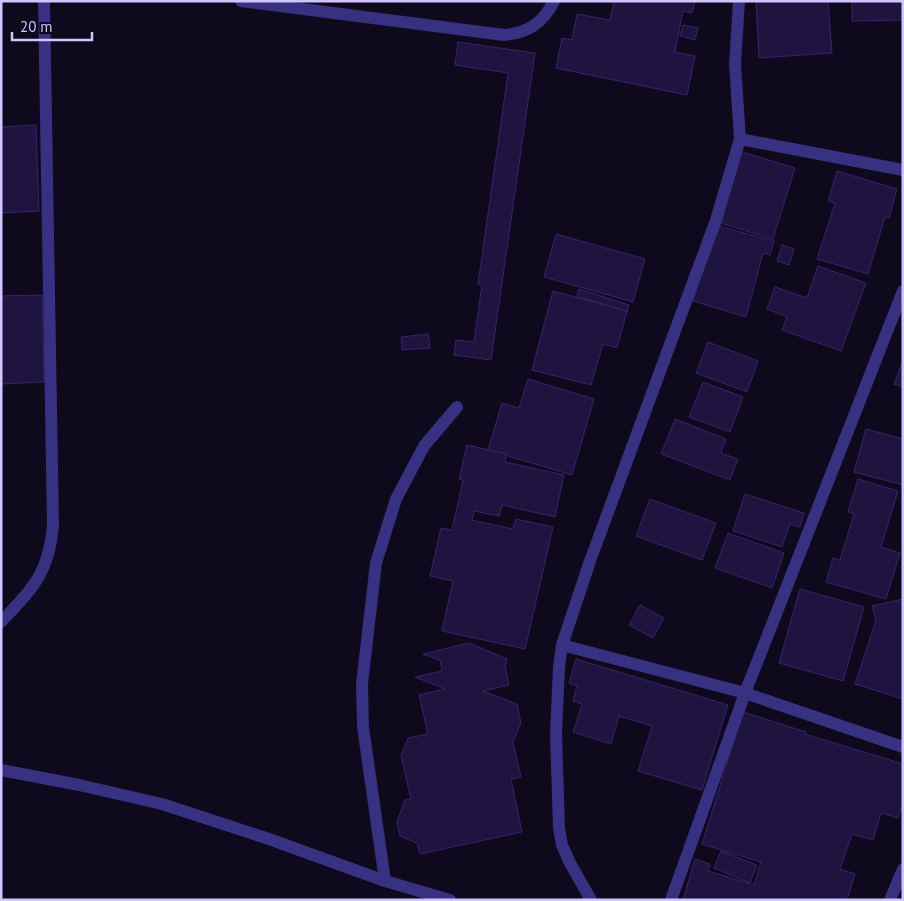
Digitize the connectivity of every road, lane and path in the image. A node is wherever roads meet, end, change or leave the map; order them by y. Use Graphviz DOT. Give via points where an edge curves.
graph roads {
  1 [pos="44,1"];
  2 [pos="241,1"];
  3 [pos="554,1"];
  4 [pos="739,1"];
  5 [pos="740,139"];
  6 [pos="903,170"];
  7 [pos="903,291"];
  8 [pos="457,407"];
  9 [pos="1,622"];
  10 [pos="562,645"];
  11 [pos="745,693"];
  12 [pos="903,748"];
  13 [pos="1,770"];
  14 [pos="903,869"];
  15 [pos="385,881"];
  16 [pos="450,900"];
  17 [pos="591,900"];
  18 [pos="671,900"];
  19 [pos="890,900"];
  1 -- 9 [label="street" via="52,540 37,581"];
  2 -- 3 [label="street" via="504,34 515,34 537,24"];
  4 -- 5 [label="street" via="735,64"];
  5 -- 6 [label="street"];
  5 -- 10 [label="street" via="716,220"];
  7 -- 11 [label="street"];
  8 -- 15 [label="street" via="424,446 396,499 376,563 362,684 363,727"];
  10 -- 11 [label="street"];
  10 -- 17 [label="street" via="556,733 559,828 570,863"];
  11 -- 12 [label="street"];
  11 -- 18 [label="street"];
  13 -- 15 [label="street" via="162,804"];
  14 -- 19 [label="street"];
  15 -- 16 [label="street"];
}
